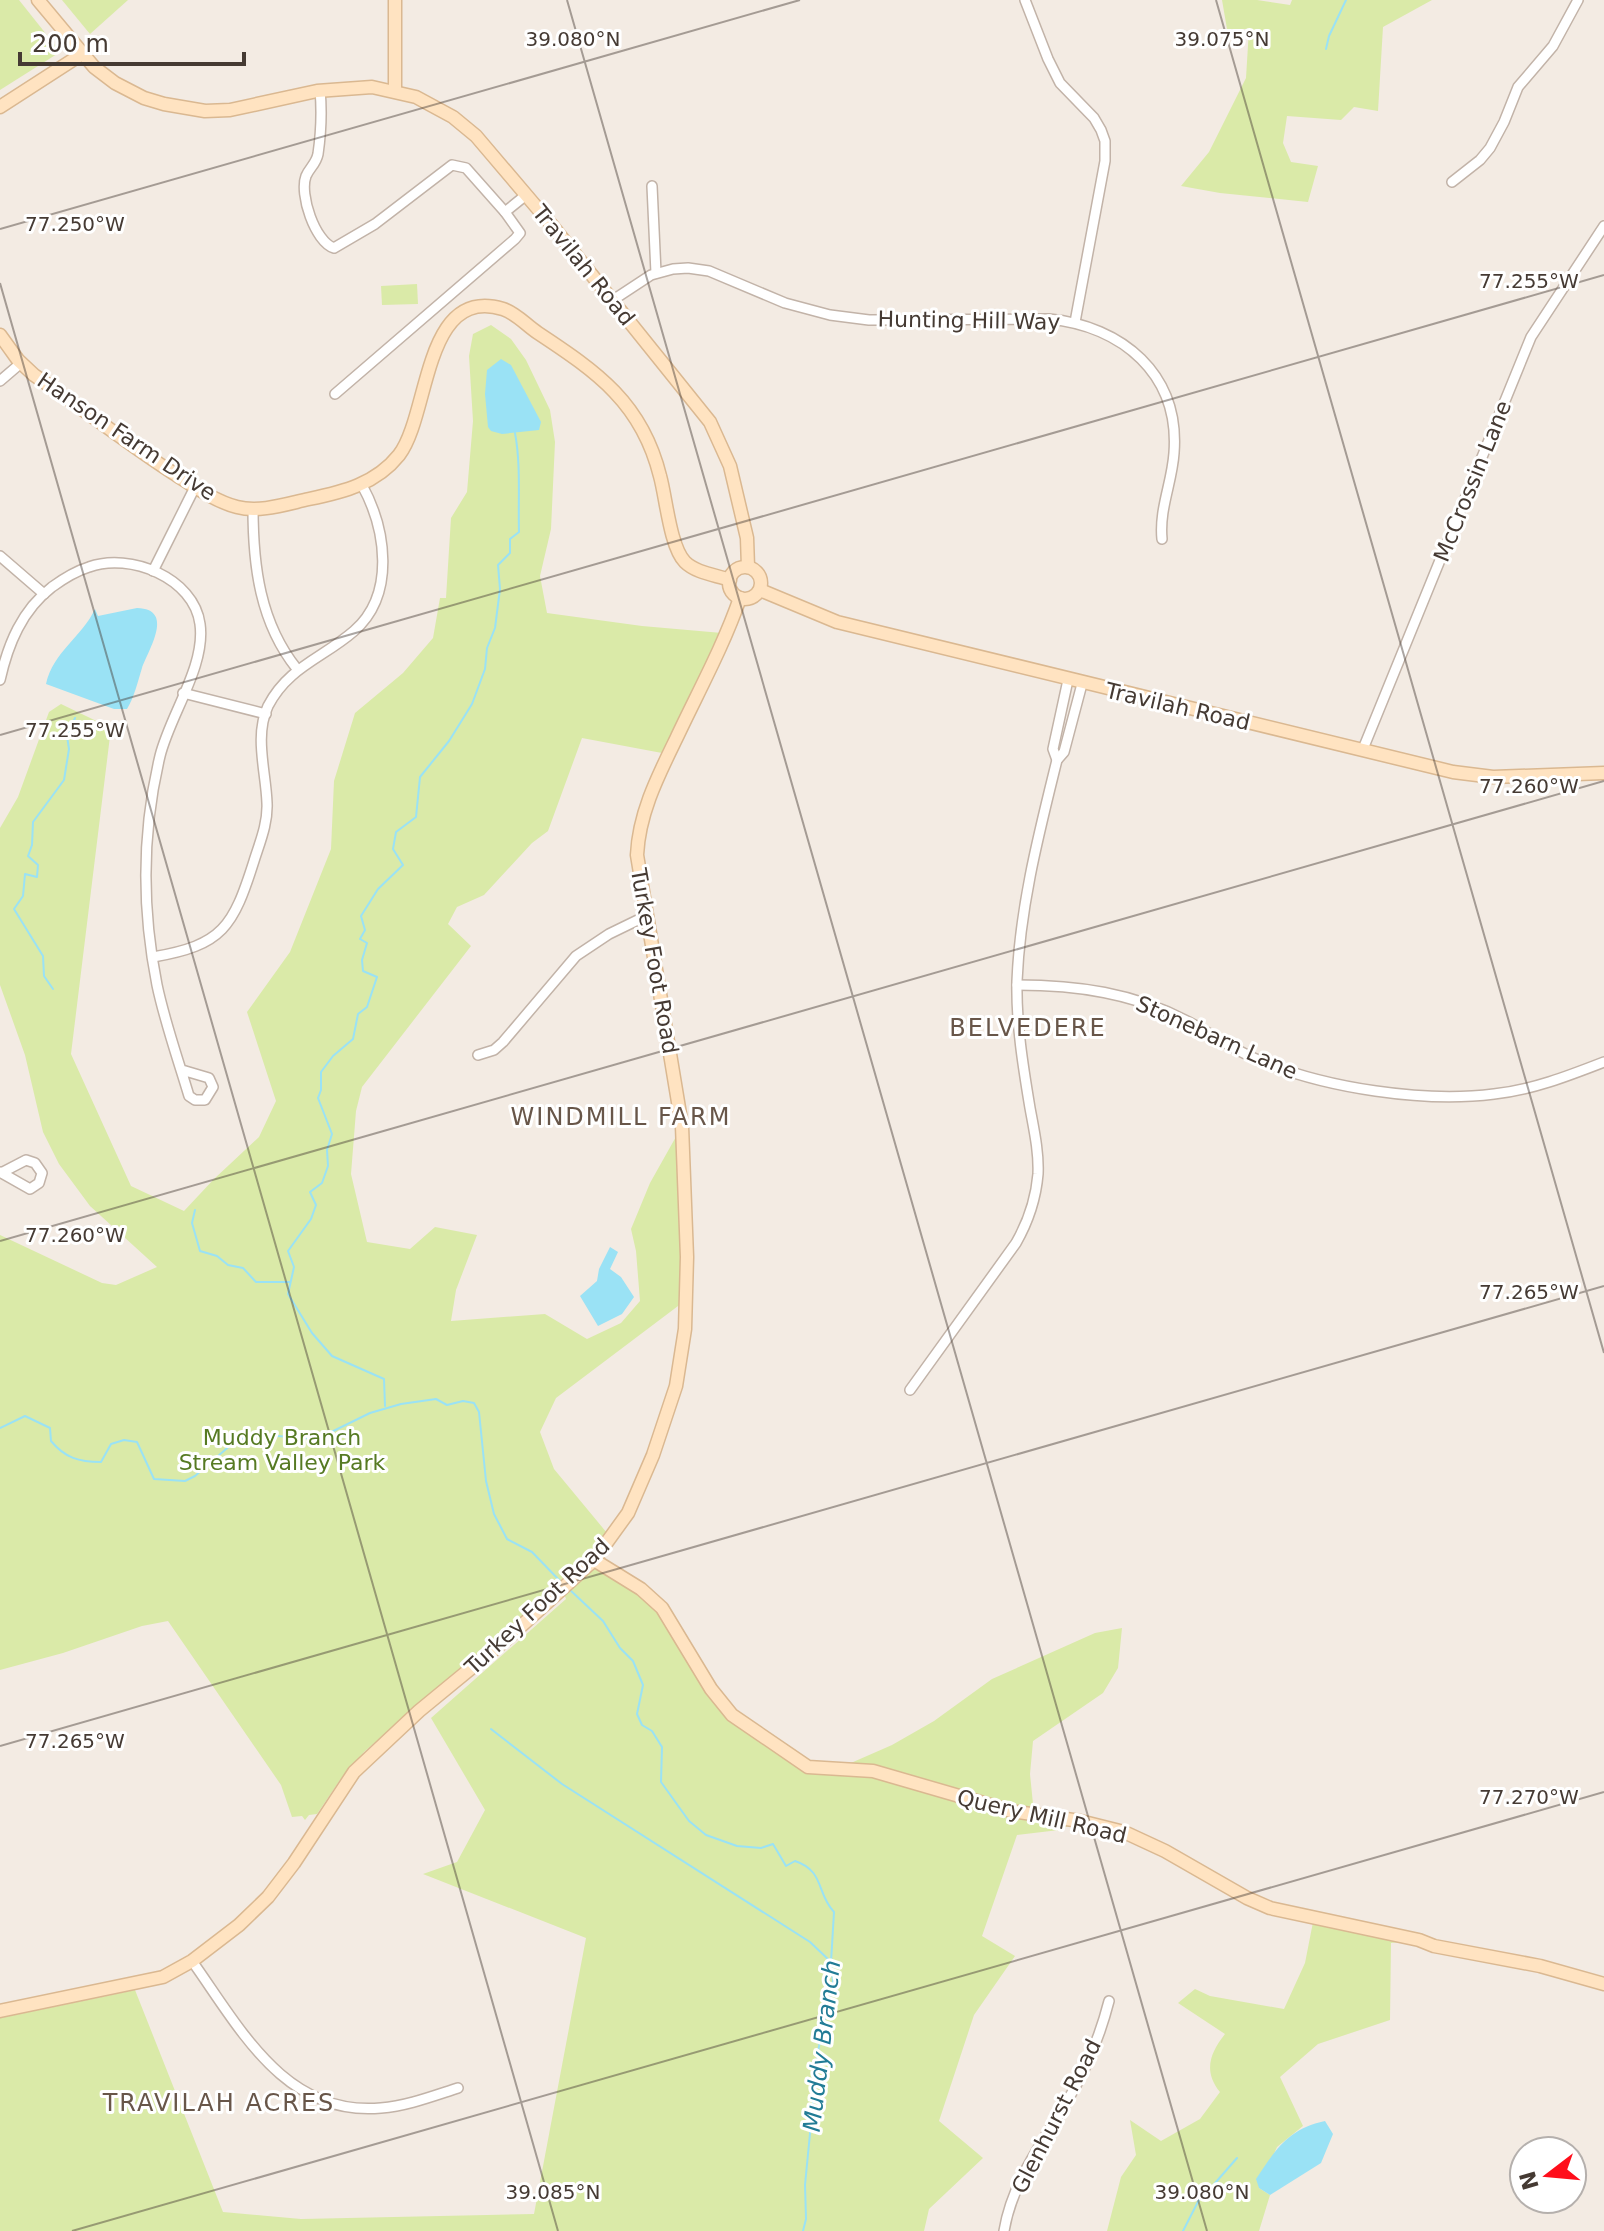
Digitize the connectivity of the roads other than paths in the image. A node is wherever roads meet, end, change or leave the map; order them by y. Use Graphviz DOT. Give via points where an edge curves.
graph roads {
  1 [pos="38,0"];
  2 [pos="395,0"];
  3 [pos="1025,0"];
  4 [pos="1578,0"];
  5 [pos="82,54"];
  6 [pos="320,90"];
  7 [pos="395,91"];
  8 [pos="0,107"];
  9 [pos="1452,182"];
  10 [pos="652,186"];
  11 [pos="526,195"];
  12 [pos="505,212"];
  13 [pos="1604,226"];
  14 [pos="656,273"];
  15 [pos="613,300"];
  16 [pos="1075,322"];
  17 [pos="0,335"];
  18 [pos="21,363"];
  19 [pos="0,381"];
  20 [pos="335,394"];
  21 [pos="362,485"];
  22 [pos="195,487"];
  23 [pos="253,508"];
  24 [pos="1162,539"];
  25 [pos="2,561"];
  26 [pos="748,567"];
  27 [pos="153,571"];
  28 [pos="730,580"];
  29 [pos="760,590"];
  30 [pos="44,594"];
  31 [pos="740,598"];
  32 [pos="1,668"];
  33 [pos="297,669"];
  34 [pos="0,680"];
  35 [pos="1068,680"];
  36 [pos="1082,684"];
  37 [pos="183,693"];
  38 [pos="266,714"];
  39 [pos="1363,749"];
  40 [pos="1057,760"];
  41 [pos="1604,773"];
  42 [pos="646,916"];
  43 [pos="153,957"];
  44 [pos="1017,985"];
  45 [pos="478,1055"];
  46 [pos="1604,1062"];
  47 [pos="182,1070"];
  48 [pos="910,1390"];
  49 [pos="594,1560"];
  50 [pos="192,1961"];
  51 [pos="1604,1984"];
  52 [pos="1109,2001"];
  53 [pos="0,2011"];
  54 [pos="458,2088"];
  55 [pos="1004,2231"];
  1 -- 5 [label="street, Travilah Road"];
  2 -- 7 [label="street"];
  3 -- 16 [label="street" via="1060,83 1094,118 1105,141"];
  4 -- 9 [label="street" via="1553,46 1518,87 1490,148"];
  5 -- 6 [label="street, Travilah Road" via="115,83 144,98 190,110 230,110"];
  5 -- 8 [label="street"];
  6 -- 7 [label="street, Travilah Road"];
  6 -- 12 [label="street" via="317,158 305,177 305,195 320,240 327,246 334,248 374,225 452,165 466,168"];
  7 -- 11 [label="street, Travilah Road" via="453,117"];
  10 -- 14 [label="street"];
  11 -- 12 [label="street"];
  11 -- 15 [label="street, Travilah Road"];
  12 -- 20 [label="street" via="520,233 515,239"];
  13 -- 39 [label="street, McCrossin Lane" via="1531,337"];
  14 -- 15 [label="street, Hunting Hill Way"];
  14 -- 16 [label="street, Hunting Hill Way" via="709,271 785,303 869,320"];
  15 -- 26 [label="street, Travilah Road" via="693,398 720,441 747,538"];
  16 -- 24 [label="street, Hunting Hill Way" via="1101,330 1130,349 1165,396 1174,454"];
  17 -- 18 [label="street, Hanson Farm Drive"];
  18 -- 19 [label="street"];
  18 -- 22 [label="street, Hanson Farm Drive"];
  21 -- 23 [label="street, Hanson Farm Drive"];
  21 -- 28 [label="street, Hanson Farm Drive" via="404,447 435,348 449,323 476,309 502,309 582,363 631,409 653,451 680,556 693,568"];
  21 -- 33 [label="street" via="380,528 380,586 370,614 354,631"];
  22 -- 23 [label="street, Hanson Farm Drive" via="234,506"];
  22 -- 27 [label="street"];
  23 -- 33 [label="street" via="253,550 263,605 279,645"];
  25 -- 30 [label="street"];
  26 -- 28 [label="street" via="734,571"];
  26 -- 29 [label="street" via="760,575"];
  27 -- 30 [label="street" via="91,566"];
  27 -- 37 [label="street" via="180,586 194,602 200,624 200,652"];
  28 -- 31 [label="street"];
  29 -- 31 [label="street" via="751,598"];
  29 -- 35 [label="street, Travilah Road" via="837,622"];
  30 -- 32 [label="street" via="14,632"];
  31 -- 42 [label="street, Turkey Foot Road" via="642,816 637,855"];
  32 -- 34 [label="street"];
  33 -- 38 [label="street"];
  35 -- 36 [label="street, Travilah Road"];
  35 -- 40 [label="street" via="1053,749"];
  36 -- 39 [label="street, Travilah Road"];
  36 -- 40 [label="street" via="1064,752"];
  37 -- 38 [label="street"];
  37 -- 43 [label="street" via="160,757 149,823 146,876"];
  38 -- 43 [label="street" via="262,752 268,819 238,904 221,932 202,945"];
  39 -- 41 [label="street, Travilah Road" via="1493,777"];
  40 -- 44 [label="street" via="1031,869"];
  42 -- 45 [label="street" via="576,956 503,1042"];
  42 -- 49 [label="street, Turkey Foot Road" via="684,1139 685,1329 676,1386 653,1455 628,1513"];
  43 -- 47 [label="street"];
  44 -- 46 [label="street, Stonebarn Lane" via="1116,994 1166,1011 1262,1062 1328,1082 1413,1095 1496,1094 1551,1082"];
  44 -- 48 [label="street" via="1038,1155 1035,1195 1016,1243"];
  49 -- 50 [label="street, Turkey Foot Road" via="375,1750 354,1772 268,1897"];
  49 -- 51 [label="street, Query Mill Road" via="662,1608 732,1715 808,1767 873,1771 1011,1811 1124,1832 1270,1908"];
  50 -- 53 [label="street, Turkey Foot Road" via="133,1985"];
  50 -- 54 [label="street" via="258,2052 306,2094 344,2107 379,2109"];
  52 -- 55 [label="street, Glenhurst Road" via="1079,2079 1018,2185"];
}
